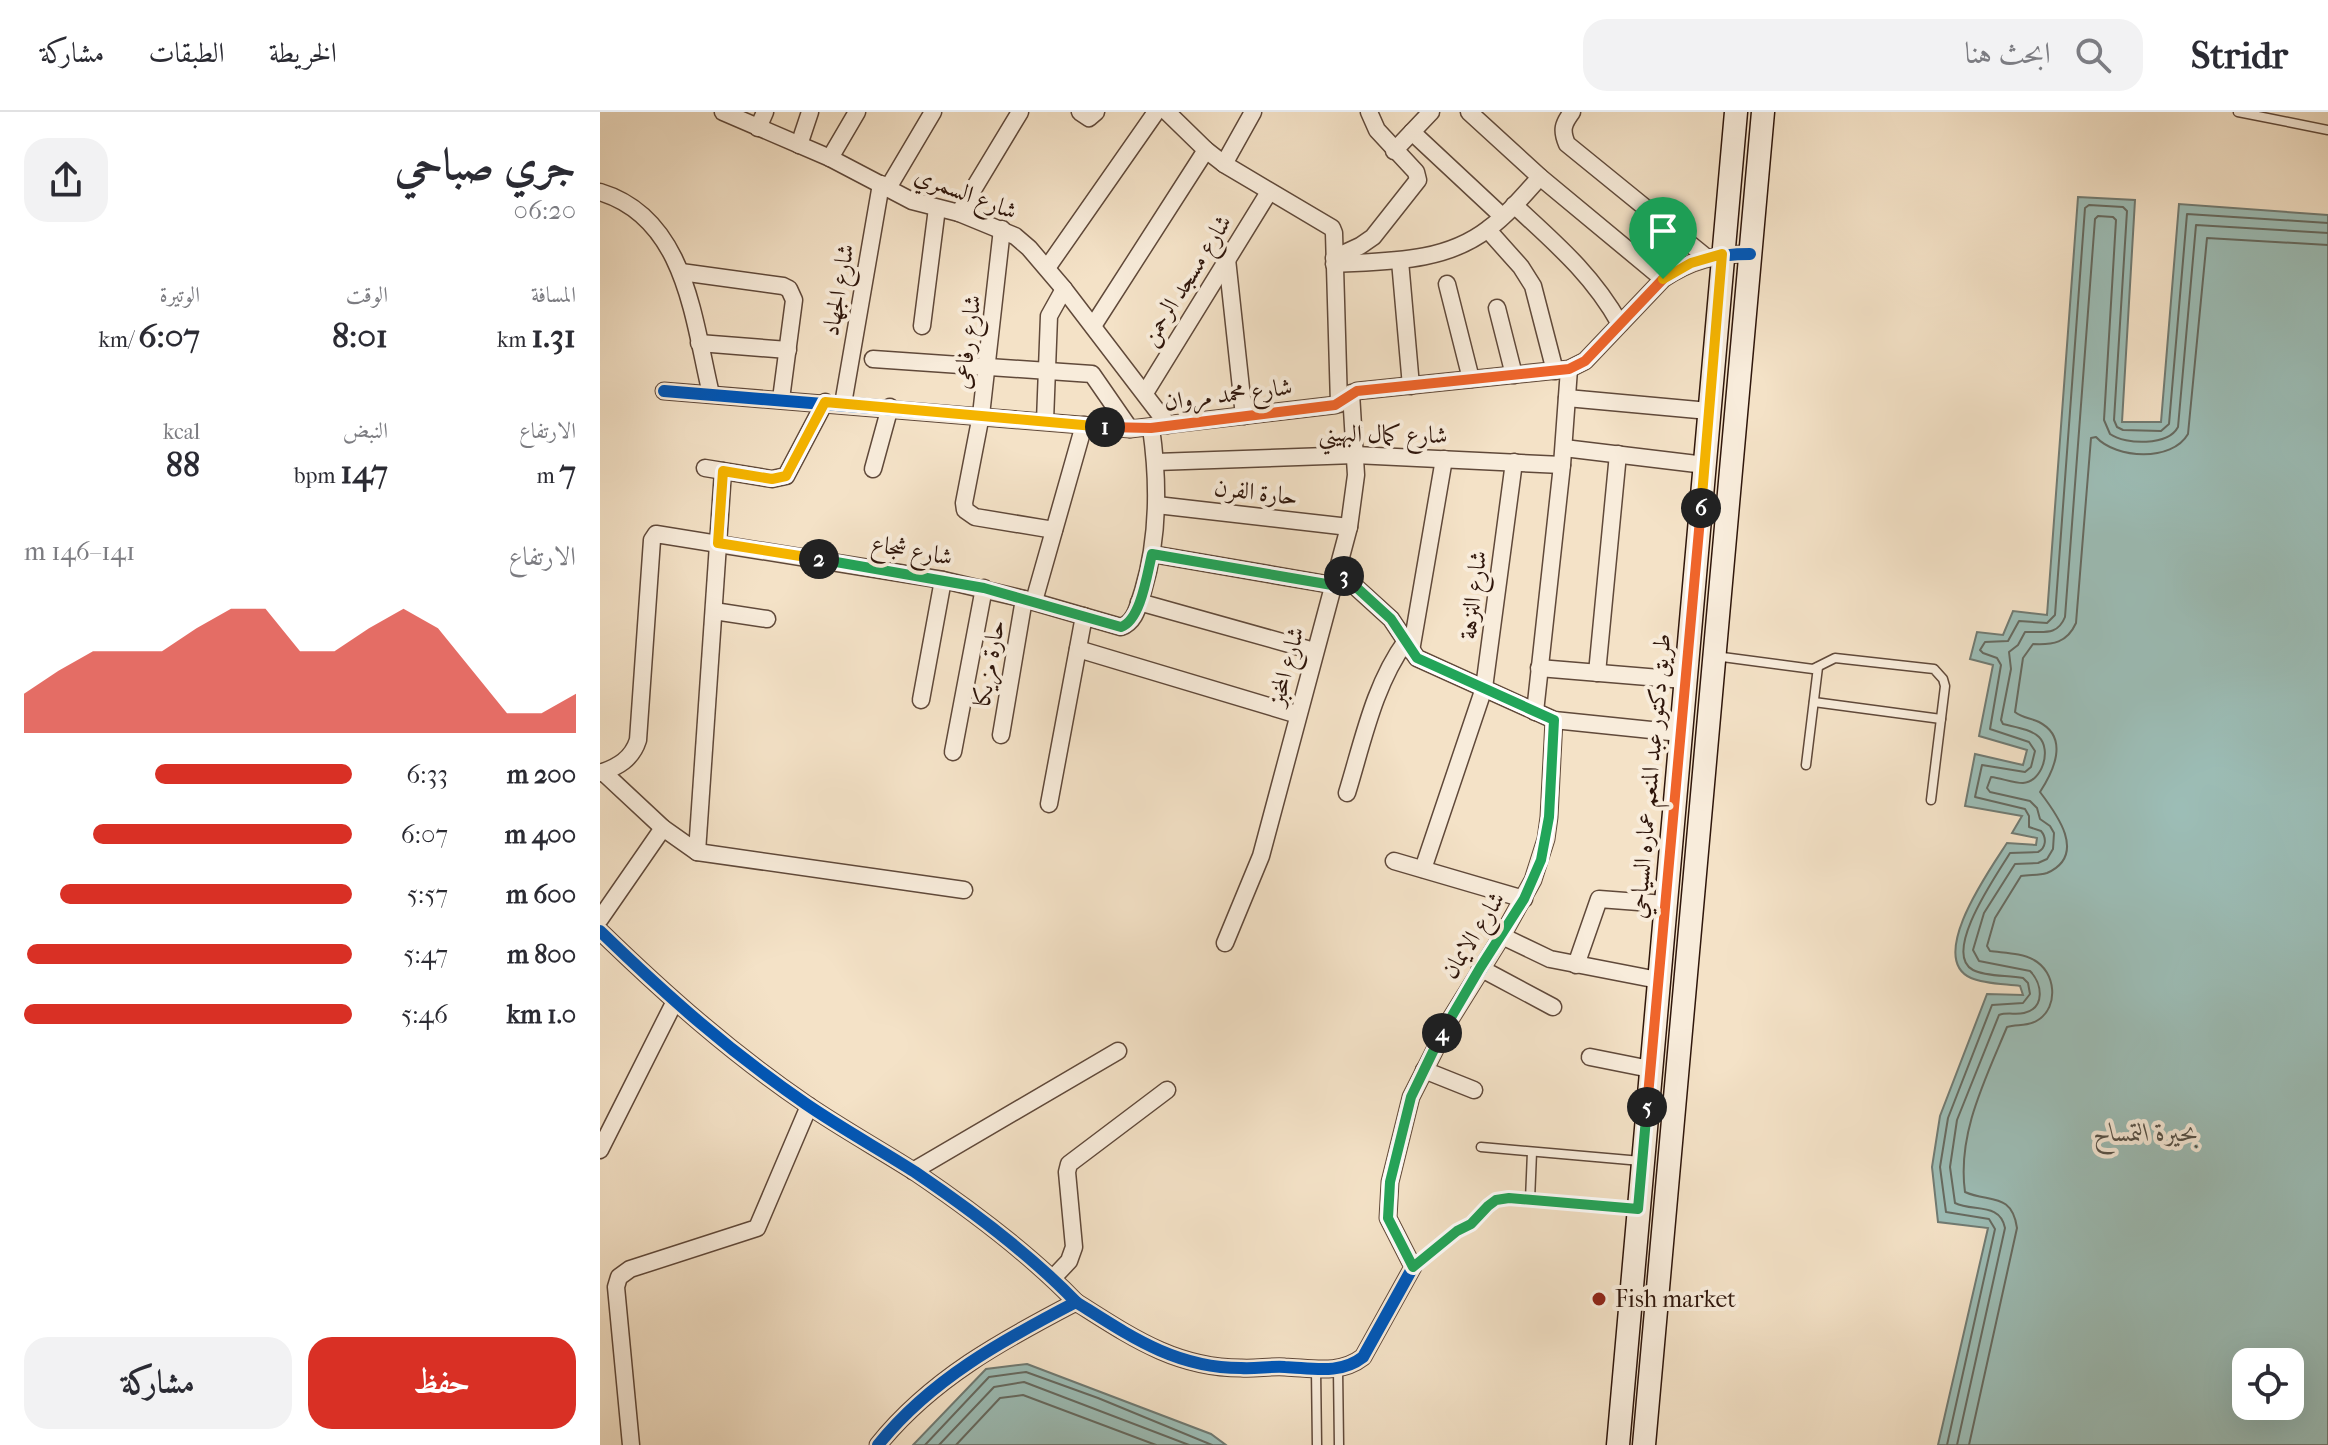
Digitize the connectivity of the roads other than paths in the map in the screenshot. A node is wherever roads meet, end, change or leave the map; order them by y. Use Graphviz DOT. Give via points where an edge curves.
graph roads {
  1 [pos="723,112"];
  2 [pos="810,112"];
  3 [pos="857,112"];
  4 [pos="933,112"];
  5 [pos="1020,112"];
  6 [pos="1080,112"];
  7 [pos="1096,112"];
  8 [pos="1156,112"];
  9 [pos="1167,112"];
  10 [pos="1253,112"];
  11 [pos="1369,112"];
  12 [pos="1431,112"];
  13 [pos="1469,112"];
  14 [pos="1572,112"];
  15 [pos="1736,112"];
  16 [pos="1763,112"];
  17 [pos="2238,112"];
  18 [pos="761,120"];
  19 [pos="2328,130"];
  20 [pos="1412,132"];
  21 [pos="799,145"];
  22 [pos="1206,150"];
  23 [pos="1394,151"];
  24 [pos="830,158"];
  25 [pos="1224,164"];
  26 [pos="1540,177"];
  27 [pos="884,186"];
  28 [pos="600,192"];
  29 [pos="1269,192"];
  30 [pos="937,208"];
  31 [pos="1508,210"];
  32 [pos="959,213"];
  33 [pos="1002,229"];
  34 [pos="1488,230"];
  35 [pos="1750,254"];
  36 [pos="1714,256"];
  37 [pos="1227,259"];
  38 [pos="1334,261"];
  39 [pos="1400,261"];
  40 [pos="1047,268"];
  41 [pos="681,272"];
  42 [pos="1663,279"];
  43 [pos="1447,284"];
  44 [pos="1064,289"];
  45 [pos="1497,308"];
  46 [pos="1620,324"];
  47 [pos="922,326"];
  48 [pos="1093,326"];
  49 [pos="699,343"];
  50 [pos="788,350"];
  51 [pos="873,359"];
  52 [pos="986,368"];
  53 [pos="1562,370"];
  54 [pos="1047,372"];
  55 [pos="1514,375"];
  56 [pos="1471,379"];
  57 [pos="1411,386"];
  58 [pos="664,391"];
  59 [pos="1145,393"];
  60 [pos="711,394"];
  61 [pos="1567,398"];
  62 [pos="781,399"];
  63 [pos="1345,399"];
  64 [pos="825,402"];
  65 [pos="843,404"];
  66 [pos="890,407"];
  67 [pos="1709,411"];
  68 [pos="981,415"];
  69 [pos="1244,416"];
  70 [pos="1045,421"];
  71 [pos="1084,425"];
  72 [pos="1168,425"];
  73 [pos="1151,428"];
  74 [pos="1130,429"];
  75 [pos="1618,454"];
  76 [pos="1355,455"];
  77 [pos="1563,456"];
  78 [pos="1444,459"];
  79 [pos="1156,462"];
  80 [pos="1514,462"];
  81 [pos="1705,465"];
  82 [pos="705,468"];
  83 [pos="873,469"];
  84 [pos="723,471"];
  85 [pos="1157,505"];
  86 [pos="1349,527"];
  87 [pos="1054,530"];
  88 [pos="718,543"];
  89 [pos="1152,554"];
  90 [pos="1334,577"];
  91 [pos="943,580"];
  92 [pos="984,588"];
  93 [pos="1029,600"];
  94 [pos="1139,602"];
  95 [pos="714,611"];
  96 [pos="1084,616"];
  97 [pos="767,619"];
  98 [pos="1408,646"];
  99 [pos="1078,649"];
  100 [pos="1314,651"];
  101 [pos="1714,656"];
  102 [pos="1818,667"];
  103 [pos="1539,668"];
  104 [pos="1597,673"];
  105 [pos="1684,680"];
  106 [pos="1484,688"];
  107 [pos="921,700"];
  108 [pos="1814,702"];
  109 [pos="1535,712"];
  110 [pos="1298,715"];
  111 [pos="1941,719"];
  112 [pos="1554,720"];
  113 [pos="1680,733"];
  114 [pos="1001,735"];
  115 [pos="953,752"];
  116 [pos="1806,765"];
  117 [pos="602,773"];
  118 [pos="1347,793"];
  119 [pos="1931,800"];
  120 [pos="1049,804"];
  121 [pos="663,828"];
  122 [pos="697,852"];
  123 [pos="1394,861"];
  124 [pos="1423,869"];
  125 [pos="964,890"];
  126 [pos="1524,899"];
  127 [pos="1665,904"];
  128 [pos="600,919"];
  129 [pos="600,931"];
  130 [pos="1502,936"];
  131 [pos="1225,943"];
  132 [pos="1576,965"];
  133 [pos="1480,968"];
  134 [pos="1658,980"];
  135 [pos="674,1003"];
  136 [pos="1553,1007"];
  137 [pos="1118,1051"];
  138 [pos="1590,1057"];
  139 [pos="1650,1069"];
  140 [pos="1424,1070"];
  141 [pos="1167,1090"];
  142 [pos="1474,1090"];
  143 [pos="809,1106"];
  144 [pos="1481,1147"];
  145 [pos="600,1150"];
  146 [pos="1532,1152"];
  147 [pos="1642,1161"];
  148 [pos="913,1171"];
  149 [pos="1530,1200"];
  150 [pos="1638,1209"];
  151 [pos="1413,1267"];
  152 [pos="1053,1278"];
  153 [pos="1076,1302"];
  154 [pos="1316,1368"];
  155 [pos="1338,1369"];
  156 [pos="631,1445"];
  157 [pos="878,1445"];
  158 [pos="1317,1445"];
  159 [pos="1339,1445"];
  160 [pos="1618,1445"];
  161 [pos="1644,1445"];
  1 -- 18 [label="street, شارع السمري"];
  2 -- 21 [label="street"];
  3 -- 24 [label="street"];
  4 -- 27 [label="street"];
  5 -- 32 [label="street"];
  6 -- 7 [label="street" via="1089,118"];
  8 -- 40 [label="street"];
  9 -- 22 [label="street"];
  10 -- 25 [label="street"];
  11 -- 23 [label="street"];
  12 -- 20 [label="street"];
  13 -- 26 [label="street"];
  14 -- 36 [label="street" via="1564,124 1567,144"];
  15 -- 36 [label="main road, طريق دكتور عبد المنعم عماره السياحي"];
  16 -- 35 [label="main road"];
  17 -- 19 [label="lane"];
  18 -- 21 [label="street, شارع السمري"];
  20 -- 23 [label="street"];
  20 -- 31 [label="street"];
  21 -- 24 [label="street, شارع السمري"];
  22 -- 25 [label="street"];
  22 -- 48 [label="street"];
  23 -- 38 [label="street" via="1416,172 1417,184 1373,237"];
  24 -- 27 [label="street, شارع السمري"];
  25 -- 29 [label="street"];
  26 -- 31 [label="street"];
  26 -- 42 [label="street"];
  27 -- 30 [label="street, شارع السمري"];
  27 -- 65 [label="street, شارع الجهاد"];
  28 -- 41 [label="street" via="622,199 653,223"];
  29 -- 37 [label="street, شارع مسجد الرحمن"];
  29 -- 38 [label="street, شارع المخبز" via="1332,228"];
  30 -- 32 [label="street, شارع السمري"];
  30 -- 47 [label="street"];
  31 -- 34 [label="street"];
  31 -- 46 [label="street" via="1582,268"];
  32 -- 33 [label="street, شارع السمري"];
  33 -- 40 [label="street, شارع السمري"];
  33 -- 52 [label="street, شارع رفاعى"];
  34 -- 39 [label="street" via="1437,254"];
  34 -- 53 [label="street" via="1533,286"];
  35 -- 36 [label="street"];
  35 -- 101 [label="main road"];
  36 -- 42 [label="street"];
  36 -- 67 [label="main road, طريق دكتور عبد المنعم عماره السياحي"];
  37 -- 59 [label="street, شارع مسجد الرحمن"];
  37 -- 69 [label="street"];
  38 -- 39 [label="street"];
  38 -- 63 [label="street, شارع المخبز"];
  39 -- 57 [label="street"];
  40 -- 44 [label="street, شارع السمري"];
  41 -- 49 [label="street"];
  41 -- 50 [label="street" via="789,289 794,300"];
  42 -- 46 [label="street"];
  43 -- 56 [label="street"];
  44 -- 48 [label="street, شارع السمري"];
  44 -- 54 [label="street" via="1049,316"];
  45 -- 55 [label="street"];
  46 -- 53 [label="street" via="1585,361"];
  48 -- 59 [label="street, شارع السمري"];
  49 -- 50 [label="street"];
  49 -- 60 [label="street"];
  50 -- 62 [label="street"];
  51 -- 52 [label="street"];
  52 -- 54 [label="street"];
  52 -- 68 [label="street, شارع رفاعى"];
  53 -- 55 [label="street, شارع محمد مروان"];
  53 -- 61 [label="street"];
  54 -- 70 [label="street"];
  54 -- 74 [label="street" via="1095,376"];
  55 -- 56 [label="street, شارع محمد مروان"];
  56 -- 57 [label="street, شارع محمد مروان"];
  57 -- 63 [label="street, شارع محمد مروان"];
  58 -- 60 [label="street, شارع محمد مروان"];
  59 -- 72 [label="street, شارع السمري"];
  60 -- 62 [label="street, شارع محمد مروان"];
  61 -- 67 [label="street"];
  61 -- 77 [label="street"];
  62 -- 64 [label="street, شارع محمد مروان"];
  63 -- 69 [label="street, شارع محمد مروان"];
  63 -- 76 [label="street, شارع المخبز"];
  64 -- 65 [label="street, شارع محمد مروان"];
  64 -- 84 [label="street" via="786,476 772,479"];
  65 -- 66 [label="street, شارع محمد مروان"];
  66 -- 68 [label="street, شارع محمد مروان"];
  66 -- 83 [label="street"];
  67 -- 81 [label="main road, طريق دكتور عبد المنعم عماره السياحي"];
  68 -- 70 [label="street, شارع محمد مروان"];
  68 -- 87 [label="street, شارع رفاعى" via="965,510 975,517"];
  69 -- 72 [label="street, شارع محمد مروان"];
  70 -- 71 [label="street, شارع محمد مروان"];
  71 -- 74 [label="street, شارع محمد مروان"];
  71 -- 87 [label="street, حارة مزيكا"];
  72 -- 73 [label="street, شارع محمد مروان"];
  73 -- 74 [label="street, شارع محمد مروان"];
  73 -- 79 [label="street"];
  75 -- 77 [label="street, شارع كمال البهيني"];
  75 -- 81 [label="street, شارع كمال البهيني"];
  75 -- 104 [label="street"];
  76 -- 78 [label="street, شارع كمال البهيني"];
  76 -- 79 [label="street, شارع كمال البهيني"];
  76 -- 86 [label="street, شارع المخبز"];
  77 -- 80 [label="street, شارع كمال البهيني"];
  77 -- 103 [label="street"];
  78 -- 80 [label="street, شارع كمال البهيني"];
  78 -- 98 [label="street"];
  79 -- 85 [label="street"];
  80 -- 106 [label="street, شارع النزهة"];
  81 -- 105 [label="main road, طريق دكتور عبد المنعم عماره السياحي"];
  82 -- 84 [label="street"];
  84 -- 88 [label="street"];
  85 -- 86 [label="street, حارة الفرن"];
  85 -- 89 [label="street"];
  86 -- 90 [label="street, شارع المخبز"];
  87 -- 93 [label="street, حارة مزيكا"];
  88 -- 91 [label="street, شارع شجاع"];
  88 -- 95 [label="street"];
  88 -- 117 [label="street, شارع شجاع" via="653,536 638,740 629,757"];
  89 -- 90 [label="street"];
  89 -- 94 [label="street"];
  90 -- 98 [label="street" via="1391,619"];
  90 -- 100 [label="street, شارع المخبز"];
  91 -- 92 [label="street, شارع شجاع"];
  91 -- 107 [label="street"];
  92 -- 93 [label="street, شارع شجاع"];
  92 -- 115 [label="street"];
  93 -- 96 [label="street, شارع شجاع"];
  93 -- 114 [label="street, حارة مزيكا"];
  94 -- 96 [label="street, شارع شجاع" via="1131,621 1121,627"];
  94 -- 100 [label="street"];
  95 -- 97 [label="street"];
  95 -- 122 [label="street"];
  96 -- 99 [label="street"];
  98 -- 106 [label="street" via="1417,658"];
  98 -- 118 [label="street" via="1386,672"];
  99 -- 110 [label="street"];
  99 -- 120 [label="street"];
  100 -- 110 [label="street, شارع المخبز"];
  101 -- 102 [label="lane"];
  101 -- 161 [label="main road"];
  102 -- 108 [label="lane"];
  102 -- 111 [label="lane" via="1835,658 1934,669 1945,686"];
  103 -- 104 [label="street"];
  103 -- 109 [label="street"];
  104 -- 105 [label="street"];
  105 -- 113 [label="main road, طريق دكتور عبد المنعم عماره السياحي"];
  106 -- 109 [label="street"];
  106 -- 124 [label="street, شارع النزهة"];
  108 -- 111 [label="lane"];
  108 -- 116 [label="lane"];
  109 -- 112 [label="street"];
  110 -- 131 [label="street, شارع المخبز" via="1261,856"];
  111 -- 119 [label="lane"];
  112 -- 113 [label="street"];
  112 -- 126 [label="street, شارع الايمان" via="1546,839"];
  113 -- 127 [label="main road, طريق دكتور عبد المنعم عماره السياحي"];
  117 -- 121 [label="street"];
  121 -- 122 [label="street"];
  121 -- 128 [label="street"];
  122 -- 125 [label="street"];
  123 -- 124 [label="street"];
  124 -- 126 [label="street"];
  126 -- 130 [label="street, شارع الايمان"];
  127 -- 132 [label="street" via="1599,899"];
  127 -- 134 [label="main road, طريق دكتور عبد المنعم عماره السياحي"];
  129 -- 135 [label="street"];
  130 -- 132 [label="street"];
  130 -- 133 [label="street, شارع الايمان"];
  132 -- 134 [label="street"];
  133 -- 136 [label="street"];
  133 -- 140 [label="street, شارع الايمان"];
  134 -- 139 [label="main road, طريق دكتور عبد المنعم عماره السياحي"];
  135 -- 143 [label="street" via="739,1058"];
  135 -- 145 [label="street"];
  137 -- 148 [label="street"];
  138 -- 139 [label="street"];
  139 -- 147 [label="main road, طريق دكتور عبد المنعم عماره السياحي"];
  140 -- 142 [label="street"];
  140 -- 151 [label="street, شارع الايمان" via="1411,1097 1390,1182 1388,1218"];
  141 -- 152 [label="street" via="1069,1164 1074,1247"];
  143 -- 148 [label="street"];
  143 -- 156 [label="street" via="757,1228 619,1277"];
  144 -- 146 [label="lane"];
  146 -- 147 [label="lane"];
  146 -- 149 [label="lane"];
  147 -- 150 [label="main road, طريق دكتور عبد المنعم عماره السياحي"];
  148 -- 152 [label="street"];
  149 -- 150 [label="lane"];
  149 -- 151 [label="lane" via="1496,1200"];
  150 -- 160 [label="main road, طريق دكتور عبد المنعم عماره السياحي"];
  151 -- 155 [label="street" via="1369,1350"];
  152 -- 153 [label="street"];
  153 -- 154 [label="street" via="1147,1347 1191,1362"];
  153 -- 157 [label="street" via="967,1363 930,1391"];
  154 -- 155 [label="street"];
  154 -- 158 [label="lane"];
  155 -- 159 [label="lane"];
}
